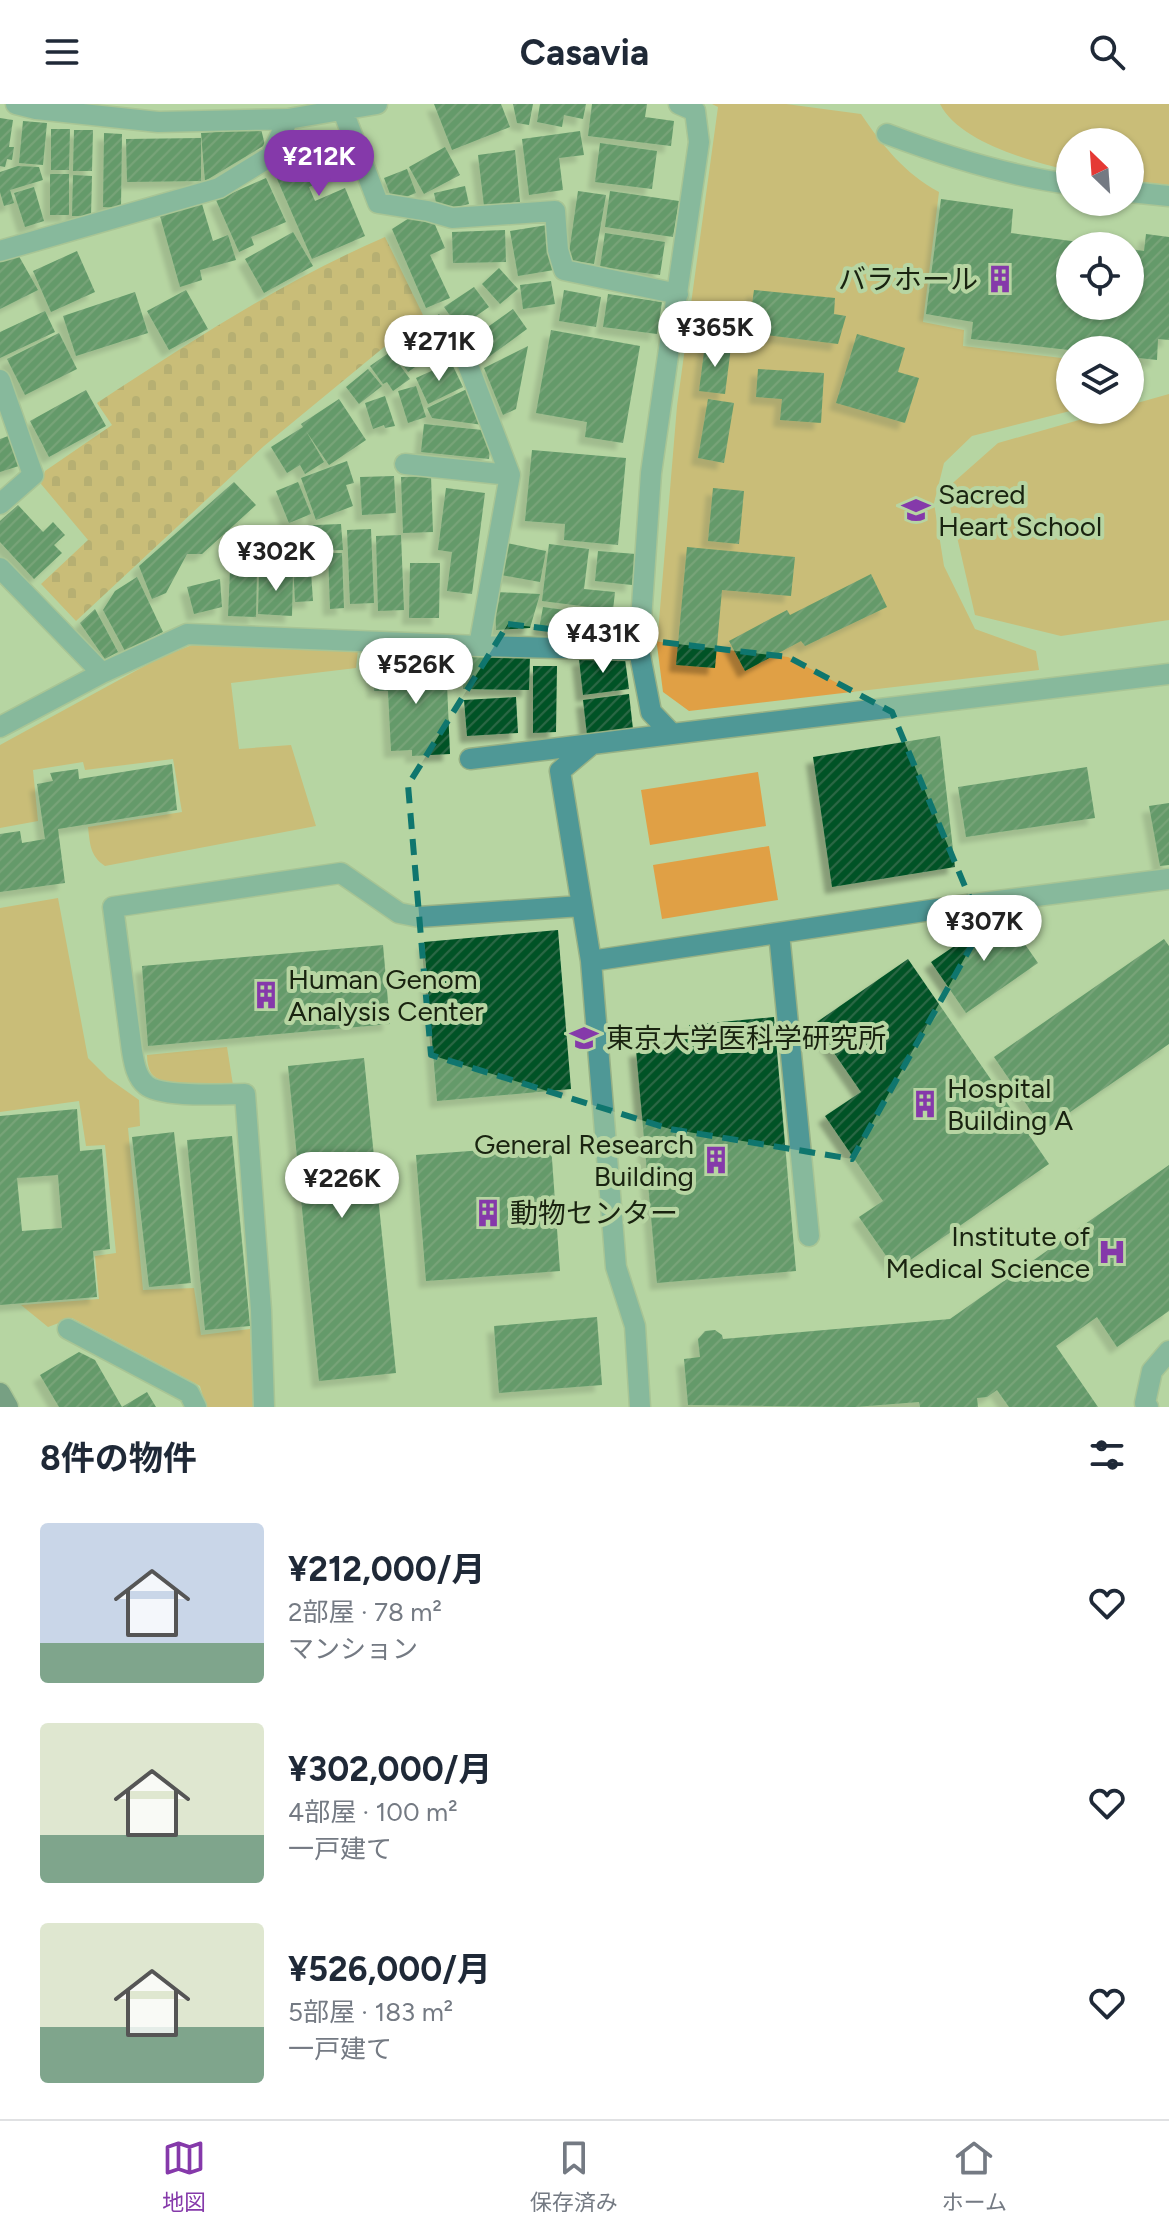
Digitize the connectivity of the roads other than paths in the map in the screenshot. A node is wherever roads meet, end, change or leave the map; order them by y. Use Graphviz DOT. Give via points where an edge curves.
graph roads {
  1 [pos="16,104"];
  2 [pos="377,104"];
  3 [pos="679,104"];
  4 [pos="343,111"];
  5 [pos="288,119"];
  6 [pos="887,134"];
  7 [pos="1056,182"];
  8 [pos="1144,193"];
  9 [pos="1169,196"];
  10 [pos="0,251"];
  11 [pos="678,294"];
  12 [pos="463,352"];
  13 [pos="0,380"];
  14 [pos="405,464"];
  15 [pos="510,475"];
  16 [pos="0,504"];
  17 [pos="0,568"];
  18 [pos="479,646"];
  19 [pos="639,650"];
  20 [pos="102,673"];
  21 [pos="1169,674"];
  22 [pos="0,727"];
  23 [pos="672,734"];
  24 [pos="592,744"];
  25 [pos="470,759"];
  26 [pos="1169,879"];
  27 [pos="581,906"];
  28 [pos="779,933"];
  29 [pos="591,961"];
  30 [pos="809,1236"];
  31 [pos="68,1329"];
  32 [pos="1169,1351"];
  33 [pos="0,1393"];
  34 [pos="8,1407"];
  35 [pos="196,1407"];
  36 [pos="264,1407"];
  37 [pos="640,1407"];
  38 [pos="1148,1407"];
  1 -- 5 [label="street" via="158,122"];
  2 -- 4 [label="street"];
  3 -- 11 [label="street" via="695,111 699,142"];
  4 -- 5 [label="street"];
  4 -- 11 [label="street" via="378,203 452,218 555,211 564,270"];
  5 -- 10 [label="street" via="271,156 219,188"];
  6 -- 7 [label="street"];
  8 -- 9 [label="street"];
  11 -- 19 [label="street" via="651,473"];
  12 -- 15 [label="street"];
  13 -- 16 [label="street" via="33,475"];
  14 -- 15 [label="street"];
  15 -- 18 [label="street"];
  17 -- 20 [label="street"];
  18 -- 19 [label="street"];
  18 -- 20 [label="street" via="187,634"];
  19 -- 23 [label="street" via="651,712"];
  20 -- 22 [label="street"];
  21 -- 23 [label="street"];
  23 -- 24 [label="street"];
  24 -- 25 [label="street"];
  24 -- 27 [label="street" via="560,771"];
  26 -- 28 [label="street"];
  27 -- 29 [label="street"];
  27 -- 36 [label="street" via="419,917 399,913 341,873 113,907 132,1051 144,1084 159,1092 245,1094"];
  28 -- 29 [label="street"];
  28 -- 30 [label="street"];
  29 -- 37 [label="street" via="616,1267 635,1326"];
  31 -- 35 [label="street" via="189,1393"];
  32 -- 38 [label="street" via="1152,1371"];
  33 -- 34 [label="main road"];
}
